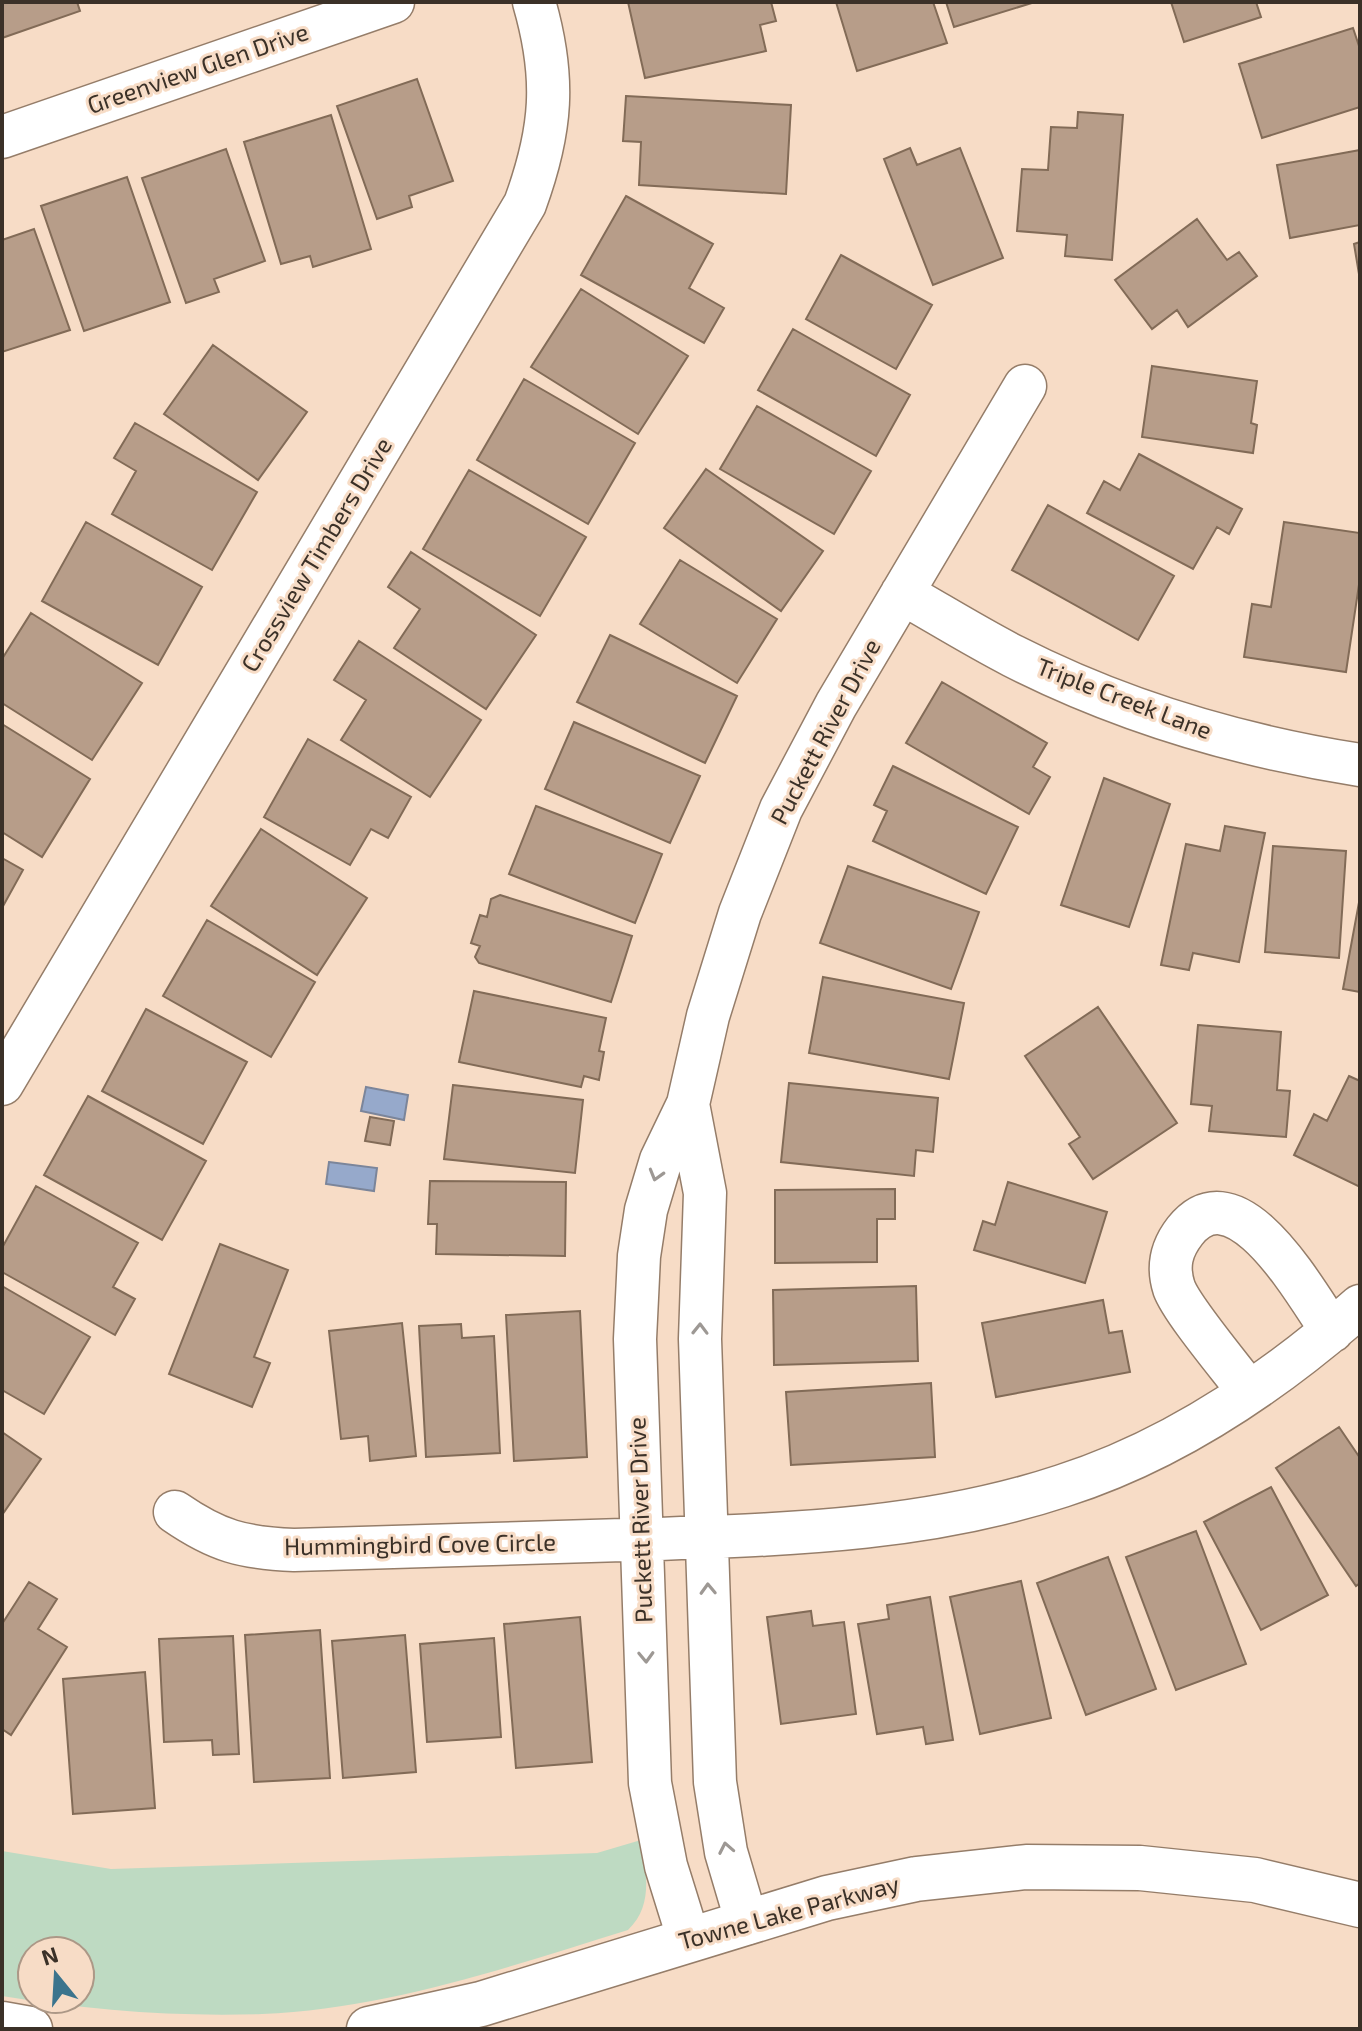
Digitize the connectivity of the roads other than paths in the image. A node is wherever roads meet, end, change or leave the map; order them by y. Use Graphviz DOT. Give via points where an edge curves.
graph roads {
  1 [pos="393,2"];
  2 [pos="534,2"];
  3 [pos="2,137"];
  4 [pos="1025,386"];
  5 [pos="902,593"];
  6 [pos="1360,765"];
  7 [pos="2,1084"];
  8 [pos="688,1104"];
  9 [pos="1346,1318"];
  10 [pos="1249,1392"];
  11 [pos="175,1512"];
  12 [pos="674,1538"];
  13 [pos="1360,1905"];
  14 [pos="747,1923"];
  15 [pos="689,1940"];
  16 [pos="2,2024"];
  17 [pos="30,2029"];
  18 [pos="369,2029"];
  1 -- 3 [label="street, Greenview Glen Drive"];
  2 -- 7 [label="street, Crossview Timbers Drive" via="547,46 551,102 543,156 525,204"];
  4 -- 5 [label="street, Puckett River Drive"];
  5 -- 6 [label="street, Triple Creek Lane" via="1013,656 1090,692 1288,754"];
  5 -- 8 [label="street, Puckett River Drive" via="781,809 740,913"];
  12 -- 8 [label="street, Puckett River Drive, one-way" via="700,1339 705,1193"];
  8 -- 12 [label="street, Puckett River Drive, one-way" via="661,1160 646,1210 635,1339"];
  9 -- 10 [label="street, Hummingbird Cove Circle"];
  9 -- 10 [label="street" via="1241,1217 1213,1214 1190,1224 1175,1244 1169,1269 1175,1292"];
  10 -- 12 [label="street, Hummingbird Cove Circle" via="1177,1436 1064,1486 949,1517 851,1531"];
  11 -- 12 [label="street, Hummingbird Cove Circle" via="207,1533 260,1549"];
  14 -- 12 [label="street, Puckett River Drive, one-way" via="726,1852"];
  12 -- 15 [label="street, Puckett River Drive, one-way" via="650,1783 666,1866"];
  13 -- 14 [label="street, Towne Lake Parkway" via="1255,1880 1140,1868 1026,1867 916,1879 827,1898"];
  14 -- 15 [label="street, Towne Lake Parkway"];
  15 -- 18 [label="street, Towne Lake Parkway" via="481,2004"];
  16 -- 17 [label="street"];
}
